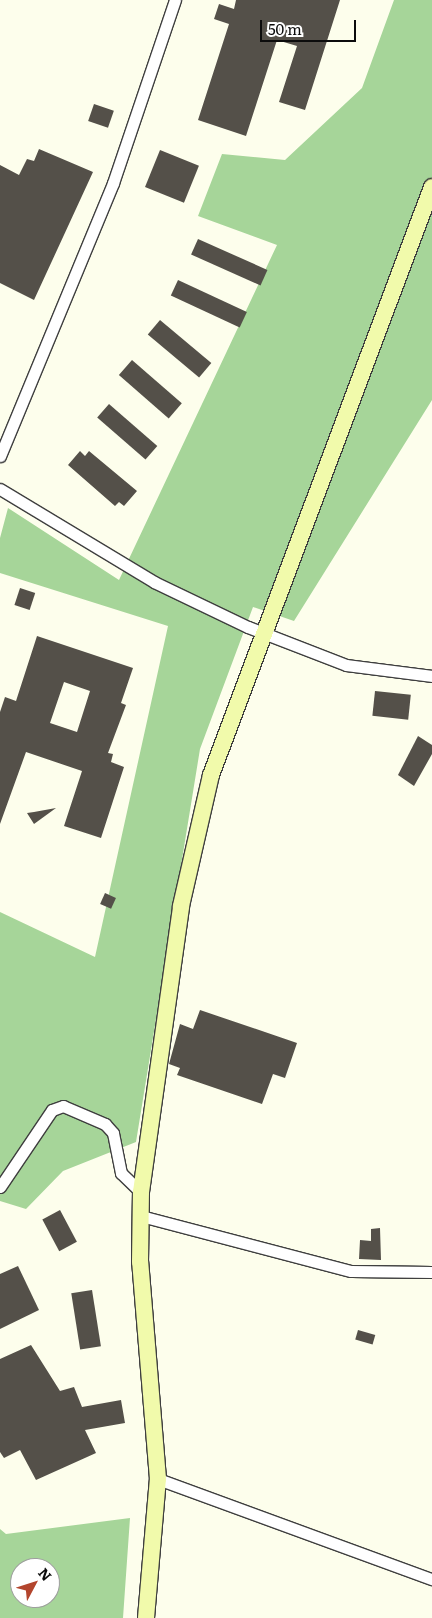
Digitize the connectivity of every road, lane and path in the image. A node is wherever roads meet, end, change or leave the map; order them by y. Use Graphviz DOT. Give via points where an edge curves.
graph roads {
  1 [pos="175,0"];
  2 [pos="432,187"];
  3 [pos="0,456"];
  4 [pos="0,489"];
  5 [pos="265,631"];
  6 [pos="432,676"];
  7 [pos="0,1187"];
  8 [pos="141,1192"];
  9 [pos="141,1216"];
  10 [pos="432,1272"];
  11 [pos="158,1479"];
  12 [pos="432,1579"];
  13 [pos="146,1618"];
  1 -- 3 [label="street" via="112,183"];
  2 -- 5 [label="street"];
  4 -- 5 [label="street" via="154,582"];
  5 -- 6 [label="street" via="346,665"];
  5 -- 8 [label="street" via="211,775 182,906"];
  7 -- 8 [label="street" via="52,1110 63,1106 105,1124 113,1133 121,1173"];
  8 -- 9 [label="street"];
  9 -- 10 [label="street" via="351,1271"];
  9 -- 11 [label="street" via="140,1262"];
  11 -- 12 [label="street"];
  11 -- 13 [label="street"];
}
